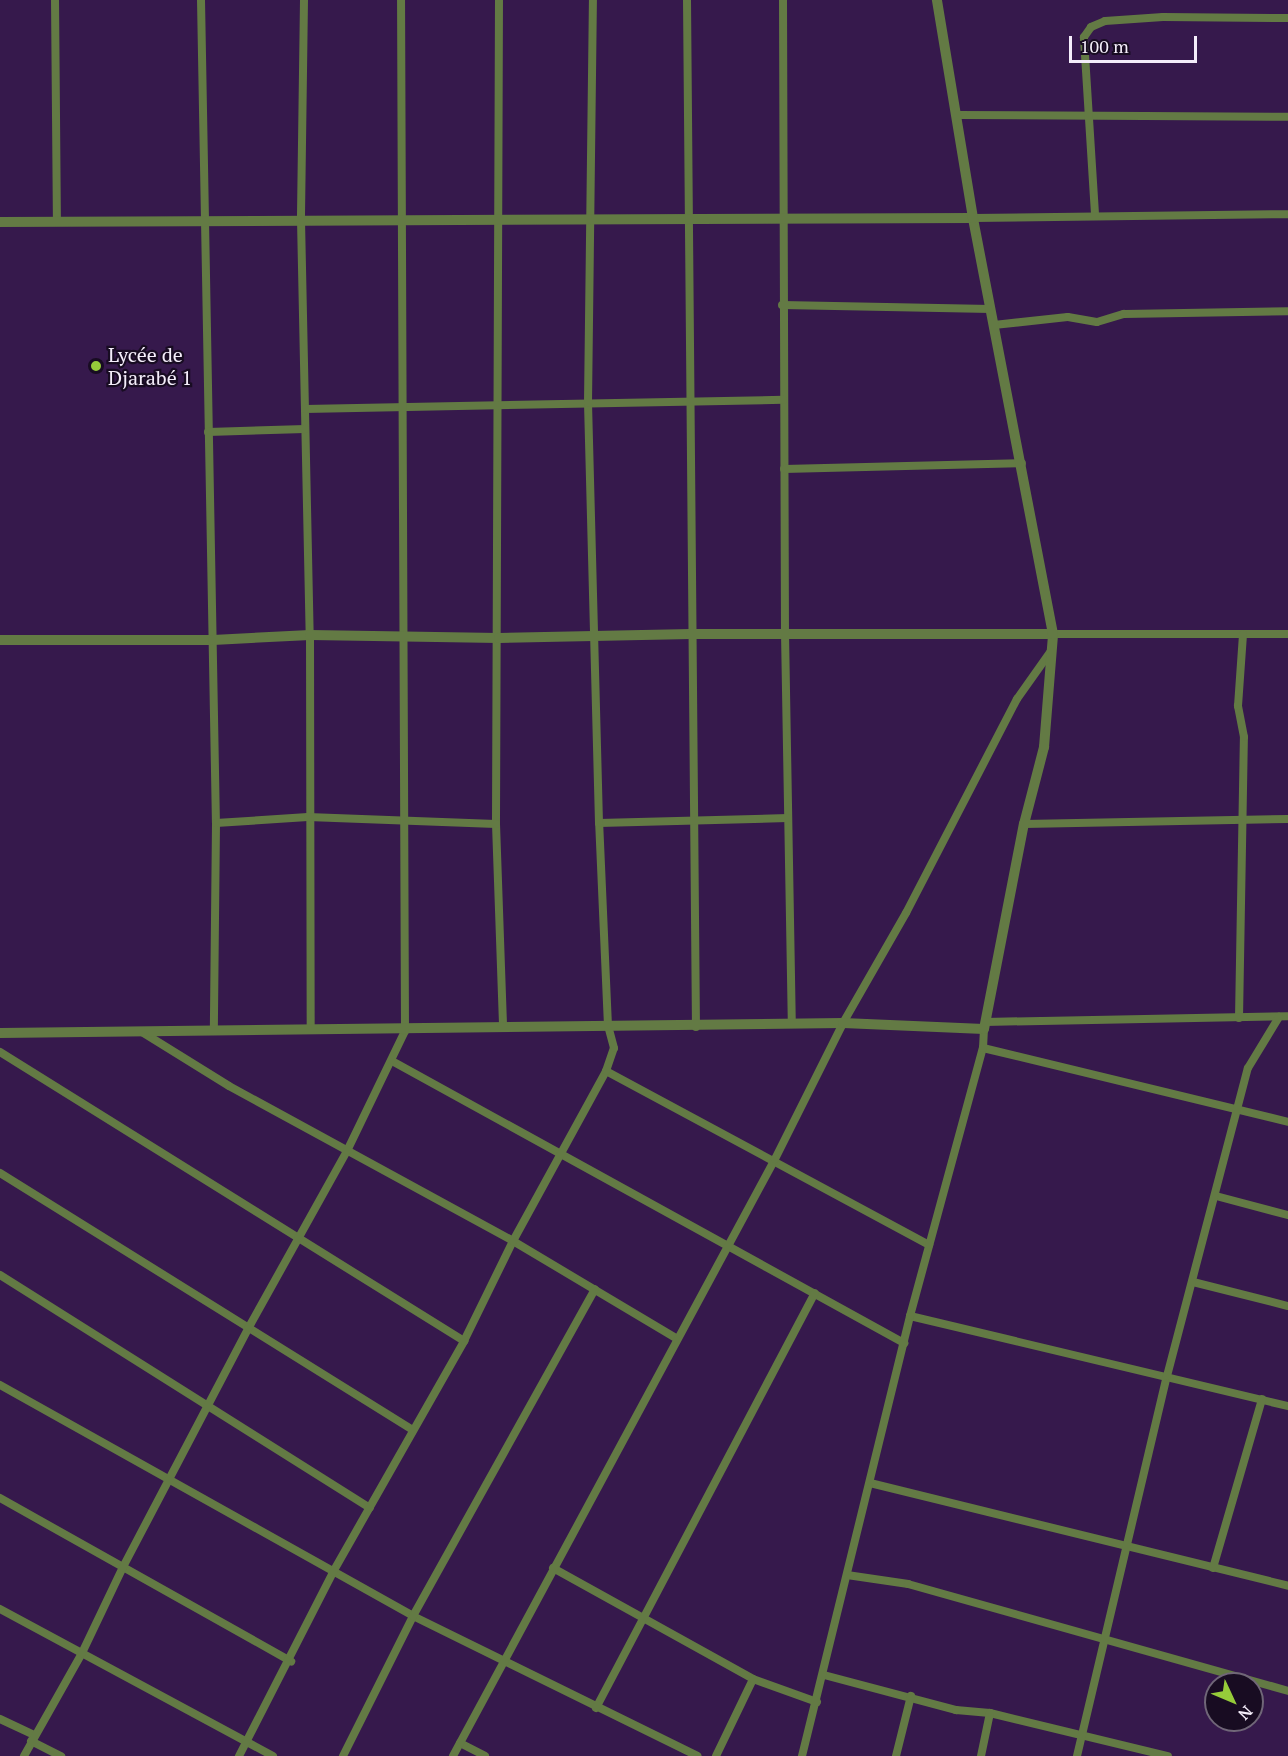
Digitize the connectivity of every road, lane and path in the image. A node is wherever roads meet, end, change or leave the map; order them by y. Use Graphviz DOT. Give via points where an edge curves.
graph roads {
  1 [pos="55,0"];
  2 [pos="201,0"];
  3 [pos="304,0"];
  4 [pos="401,0"];
  5 [pos="499,0"];
  6 [pos="592,0"];
  7 [pos="687,0"];
  8 [pos="783,0"];
  9 [pos="937,0"];
  10 [pos="1288,18"];
  11 [pos="1087,113"];
  12 [pos="959,116"];
  13 [pos="1288,117"];
  14 [pos="1095,214"];
  15 [pos="1288,214"];
  16 [pos="689,217"];
  17 [pos="783,217"];
  18 [pos="496,218"];
  19 [pos="593,218"];
  20 [pos="974,218"];
  21 [pos="399,219"];
  22 [pos="301,220"];
  23 [pos="207,221"];
  24 [pos="0,222"];
  25 [pos="57,222"];
  26 [pos="782,305"];
  27 [pos="991,309"];
  28 [pos="1288,311"];
  29 [pos="994,325"];
  30 [pos="688,399"];
  31 [pos="783,400"];
  32 [pos="588,403"];
  33 [pos="498,404"];
  34 [pos="403,407"];
  35 [pos="305,409"];
  36 [pos="305,429"];
  37 [pos="208,432"];
  38 [pos="1022,463"];
  39 [pos="784,469"];
  40 [pos="785,633"];
  41 [pos="691,634"];
  42 [pos="1053,634"];
  43 [pos="1243,634"];
  44 [pos="1288,634"];
  45 [pos="310,635"];
  46 [pos="592,636"];
  47 [pos="405,637"];
  48 [pos="499,638"];
  49 [pos="0,640"];
  50 [pos="213,640"];
  51 [pos="1052,650"];
  52 [pos="308,817"];
  53 [pos="1243,817"];
  54 [pos="788,818"];
  55 [pos="1288,819"];
  56 [pos="693,821"];
  57 [pos="402,822"];
  58 [pos="216,823"];
  59 [pos="599,823"];
  60 [pos="496,824"];
  61 [pos="1024,824"];
  62 [pos="1283,1016"];
  63 [pos="1239,1018"];
  64 [pos="843,1023"];
  65 [pos="792,1024"];
  66 [pos="985,1025"];
  67 [pos="608,1026"];
  68 [pos="696,1027"];
  69 [pos="311,1028"];
  70 [pos="503,1028"];
  71 [pos="214,1031"];
  72 [pos="405,1031"];
  73 [pos="142,1032"];
  74 [pos="0,1033"];
  75 [pos="983,1048"];
  76 [pos="0,1052"];
  77 [pos="392,1061"];
  78 [pos="606,1071"];
  79 [pos="1238,1108"];
  80 [pos="1288,1122"];
  81 [pos="347,1151"];
  82 [pos="561,1151"];
  83 [pos="775,1159"];
  84 [pos="0,1173"];
  85 [pos="1216,1196"];
  86 [pos="1288,1215"];
  87 [pos="299,1236"];
  88 [pos="513,1241"];
  89 [pos="727,1243"];
  90 [pos="929,1245"];
  91 [pos="0,1275"];
  92 [pos="1193,1282"];
  93 [pos="595,1289"];
  94 [pos="815,1293"];
  95 [pos="1288,1306"];
  96 [pos="910,1316"];
  97 [pos="249,1328"];
  98 [pos="676,1338"];
  99 [pos="464,1341"];
  100 [pos="904,1343"];
  101 [pos="1167,1376"];
  102 [pos="0,1385"];
  103 [pos="1262,1399"];
  104 [pos="1288,1406"];
  105 [pos="210,1407"];
  106 [pos="413,1430"];
  107 [pos="171,1481"];
  108 [pos="870,1483"];
  109 [pos="0,1498"];
  110 [pos="370,1508"];
  111 [pos="1128,1546"];
  112 [pos="123,1567"];
  113 [pos="553,1568"];
  114 [pos="1213,1568"];
  115 [pos="333,1572"];
  116 [pos="847,1575"];
  117 [pos="1288,1586"];
  118 [pos="0,1609"];
  119 [pos="413,1616"];
  120 [pos="643,1620"];
  121 [pos="1104,1640"];
  122 [pos="82,1653"];
  123 [pos="291,1661"];
  124 [pos="504,1661"];
  125 [pos="824,1675"];
  126 [pos="753,1679"];
  127 [pos="1288,1691"];
  128 [pos="911,1696"];
  129 [pos="817,1702"];
  130 [pos="596,1708"];
  131 [pos="990,1713"];
  132 [pos="0,1719"];
  133 [pos="1082,1735"];
  134 [pos="33,1738"];
  135 [pos="247,1742"];
  136 [pos="460,1743"];
  137 [pos="24,1756"];
  138 [pos="61,1756"];
  139 [pos="239,1756"];
  140 [pos="273,1756"];
  141 [pos="343,1756"];
  142 [pos="453,1756"];
  143 [pos="485,1756"];
  144 [pos="697,1756"];
  145 [pos="716,1756"];
  146 [pos="802,1756"];
  147 [pos="896,1756"];
  148 [pos="981,1756"];
  149 [pos="1077,1756"];
  150 [pos="1168,1756"];
  1 -- 25 [label="street"];
  2 -- 23 [label="street"];
  3 -- 22 [label="street"];
  4 -- 21 [label="street"];
  5 -- 18 [label="street"];
  6 -- 19 [label="street"];
  7 -- 16 [label="street"];
  8 -- 17 [label="street"];
  9 -- 12 [label="street"];
  10 -- 11 [label="street" via="1164,17 1105,21 1091,27 1084,36"];
  11 -- 12 [label="street"];
  11 -- 13 [label="street"];
  11 -- 14 [label="street"];
  12 -- 20 [label="street"];
  14 -- 15 [label="street"];
  14 -- 20 [label="street"];
  16 -- 17 [label="street"];
  16 -- 19 [label="street"];
  16 -- 30 [label="street"];
  17 -- 20 [label="street"];
  17 -- 26 [label="street"];
  18 -- 19 [label="street"];
  18 -- 21 [label="street"];
  18 -- 33 [label="street"];
  19 -- 32 [label="street"];
  20 -- 27 [label="street"];
  21 -- 22 [label="street"];
  21 -- 34 [label="street"];
  22 -- 23 [label="street"];
  22 -- 35 [label="street"];
  23 -- 25 [label="street"];
  23 -- 37 [label="street"];
  24 -- 25 [label="street"];
  26 -- 27 [label="street"];
  26 -- 31 [label="street"];
  27 -- 29 [label="street"];
  28 -- 29 [label="street" via="1124,315 1097,322 1068,317"];
  29 -- 38 [label="street"];
  30 -- 31 [label="street"];
  30 -- 32 [label="street"];
  30 -- 41 [label="street"];
  31 -- 39 [label="street"];
  32 -- 33 [label="street"];
  32 -- 46 [label="street"];
  33 -- 34 [label="street"];
  33 -- 48 [label="street"];
  34 -- 35 [label="street"];
  34 -- 47 [label="street"];
  35 -- 36 [label="street"];
  36 -- 37 [label="street"];
  36 -- 45 [label="street"];
  37 -- 50 [label="street"];
  38 -- 39 [label="street"];
  38 -- 42 [label="street"];
  39 -- 40 [label="street"];
  40 -- 41 [label="street"];
  40 -- 42 [label="street"];
  40 -- 54 [label="street"];
  41 -- 46 [label="street"];
  41 -- 56 [label="street"];
  42 -- 43 [label="street"];
  42 -- 51 [label="street"];
  43 -- 44 [label="street"];
  43 -- 53 [label="street" via="1238,706 1244,737"];
  45 -- 47 [label="street"];
  45 -- 50 [label="street"];
  45 -- 52 [label="street"];
  46 -- 48 [label="street"];
  46 -- 59 [label="street"];
  47 -- 48 [label="street"];
  47 -- 57 [label="street"];
  48 -- 60 [label="street"];
  49 -- 50 [label="street"];
  50 -- 58 [label="street"];
  51 -- 61 [label="street" via="1044,747"];
  51 -- 64 [label="street" via="1017,699 902,922"];
  52 -- 57 [label="street"];
  52 -- 58 [label="street"];
  52 -- 69 [label="street"];
  53 -- 55 [label="street"];
  53 -- 61 [label="street"];
  53 -- 63 [label="street"];
  54 -- 56 [label="street"];
  54 -- 65 [label="street"];
  56 -- 59 [label="street"];
  56 -- 68 [label="street"];
  57 -- 60 [label="street"];
  57 -- 72 [label="street"];
  58 -- 71 [label="street"];
  59 -- 67 [label="street"];
  60 -- 70 [label="street"];
  61 -- 66 [label="street"];
  62 -- 63 [label="street"];
  62 -- 79 [label="street" via="1256,1051"];
  63 -- 66 [label="street"];
  64 -- 65 [label="street"];
  64 -- 66 [label="street"];
  64 -- 83 [label="street"];
  65 -- 68 [label="street"];
  66 -- 75 [label="street"];
  67 -- 68 [label="street"];
  67 -- 70 [label="street"];
  67 -- 78 [label="street" via="614,1048"];
  69 -- 71 [label="street"];
  69 -- 72 [label="street"];
  70 -- 72 [label="street"];
  71 -- 73 [label="street"];
  72 -- 77 [label="street"];
  73 -- 74 [label="street"];
  73 -- 81 [label="street"];
  75 -- 79 [label="street"];
  75 -- 90 [label="street"];
  76 -- 87 [label="street"];
  77 -- 81 [label="street"];
  77 -- 82 [label="street"];
  78 -- 82 [label="street"];
  78 -- 83 [label="street"];
  79 -- 80 [label="street"];
  79 -- 85 [label="street"];
  81 -- 87 [label="street"];
  81 -- 88 [label="street"];
  82 -- 88 [label="street"];
  82 -- 89 [label="street"];
  83 -- 89 [label="street"];
  83 -- 90 [label="street"];
  84 -- 97 [label="street"];
  85 -- 86 [label="street"];
  85 -- 92 [label="street"];
  87 -- 97 [label="street"];
  87 -- 99 [label="street"];
  88 -- 93 [label="street"];
  88 -- 99 [label="street"];
  89 -- 94 [label="street"];
  89 -- 98 [label="street"];
  90 -- 96 [label="street"];
  91 -- 105 [label="street"];
  92 -- 95 [label="street"];
  92 -- 101 [label="street"];
  93 -- 98 [label="street"];
  93 -- 119 [label="street"];
  94 -- 100 [label="street"];
  94 -- 120 [label="street"];
  96 -- 100 [label="street"];
  96 -- 101 [label="street"];
  97 -- 105 [label="street"];
  97 -- 106 [label="street"];
  98 -- 113 [label="street"];
  99 -- 106 [label="street"];
  100 -- 108 [label="street"];
  101 -- 103 [label="street"];
  101 -- 111 [label="street"];
  102 -- 107 [label="street"];
  103 -- 104 [label="street"];
  103 -- 114 [label="street"];
  105 -- 107 [label="street"];
  105 -- 110 [label="street"];
  106 -- 110 [label="street"];
  107 -- 112 [label="street"];
  107 -- 115 [label="street"];
  108 -- 111 [label="street"];
  108 -- 116 [label="street"];
  109 -- 112 [label="street"];
  110 -- 115 [label="street"];
  111 -- 114 [label="street"];
  111 -- 121 [label="street"];
  112 -- 122 [label="street"];
  112 -- 123 [label="street"];
  113 -- 120 [label="street"];
  113 -- 124 [label="street"];
  114 -- 117 [label="street"];
  115 -- 119 [label="street"];
  115 -- 123 [label="street"];
  116 -- 121 [label="street" via="908,1584"];
  116 -- 125 [label="street"];
  118 -- 122 [label="street"];
  119 -- 124 [label="street"];
  119 -- 141 [label="street"];
  120 -- 126 [label="street"];
  120 -- 130 [label="street"];
  121 -- 127 [label="street"];
  121 -- 133 [label="street"];
  122 -- 134 [label="street"];
  122 -- 135 [label="street"];
  123 -- 135 [label="street"];
  124 -- 130 [label="street"];
  124 -- 136 [label="street"];
  125 -- 128 [label="street"];
  125 -- 129 [label="street"];
  126 -- 129 [label="street"];
  126 -- 145 [label="street"];
  128 -- 131 [label="street" via="956,1710"];
  128 -- 147 [label="street"];
  129 -- 146 [label="street"];
  130 -- 144 [label="street"];
  131 -- 133 [label="street"];
  131 -- 148 [label="street"];
  132 -- 134 [label="street"];
  133 -- 149 [label="street"];
  133 -- 150 [label="street"];
  134 -- 137 [label="street"];
  134 -- 138 [label="street"];
  135 -- 139 [label="street"];
  135 -- 140 [label="street"];
  136 -- 142 [label="street"];
  136 -- 143 [label="street"];
}
